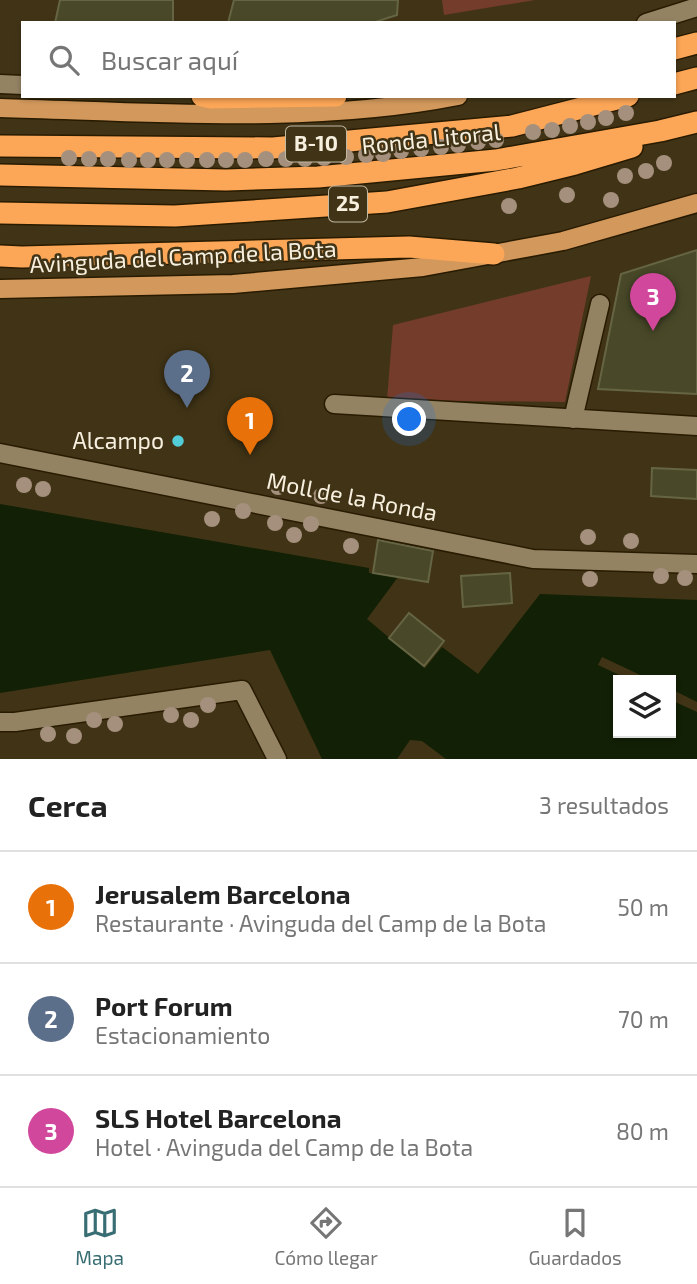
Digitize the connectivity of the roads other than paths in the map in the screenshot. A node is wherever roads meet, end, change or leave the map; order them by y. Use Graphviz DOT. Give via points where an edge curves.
graph roads {
  1 [pos="697,7"];
  2 [pos="652,21"];
  3 [pos="697,43"];
  4 [pos="676,48"];
  5 [pos="697,78"];
  6 [pos="676,83"];
  7 [pos="0,85"];
  8 [pos="21,85"];
  9 [pos="449,98"];
  10 [pos="621,98"];
  11 [pos="0,108"];
  12 [pos="691,124"];
  13 [pos="0,146"];
  14 [pos="0,175"];
  15 [pos="697,203"];
  16 [pos="0,213"];
  17 [pos="494,254"];
  18 [pos="0,256"];
  19 [pos="0,289"];
  20 [pos="600,304"];
  21 [pos="334,404"];
  22 [pos="573,419"];
  23 [pos="697,426"];
  24 [pos="0,453"];
  25 [pos="697,564"];
  26 [pos="0,722"];
  27 [pos="277,759"];
  1 -- 2 [label="street"];
  3 -- 4 [label="highway"];
  5 -- 6 [label="highway"];
  7 -- 8 [label="street"];
  9 -- 11 [label="main road" via="318,112 187,114"];
  10 -- 13 [label="highway, Ronda Litoral / B-10" via="512,127 273,148"];
  12 -- 14 [label="highway, Ronda Litoral / B-10" via="496,160 318,177 226,180"];
  12 -- 16 [label="highway, 25" via="575,164 387,202 175,216"];
  15 -- 17 [label="main road, Avinguda del Camp de la Bota" via="563,241"];
  17 -- 18 [label="highway" via="409,247"];
  17 -- 19 [label="main road, Avinguda del Camp de la Bota" via="423,267 233,284"];
  20 -- 22 [label="street"];
  21 -- 22 [label="street"];
  22 -- 23 [label="street"];
  24 -- 25 [label="street, Moll de la Ronda" via="533,559"];
  26 -- 27 [label="street" via="242,690"];
}
